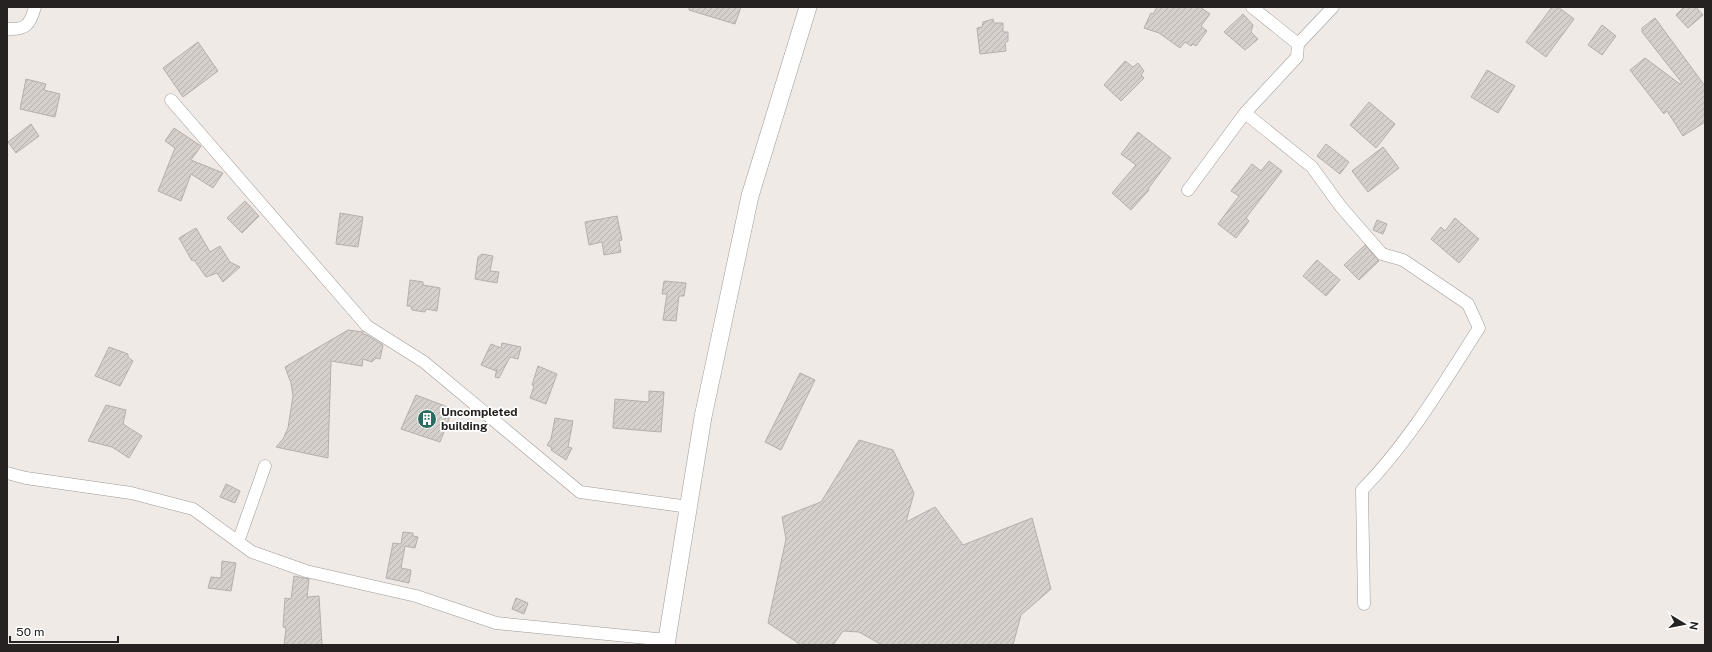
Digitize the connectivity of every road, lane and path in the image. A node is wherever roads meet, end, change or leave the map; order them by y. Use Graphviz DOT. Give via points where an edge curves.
graph roads {
  1 [pos="35,7"];
  2 [pos="808,7"];
  3 [pos="1252,7"];
  4 [pos="1333,7"];
  5 [pos="7,29"];
  6 [pos="1298,44"];
  7 [pos="171,100"];
  8 [pos="1245,113"];
  9 [pos="1188,190"];
  10 [pos="265,466"];
  11 [pos="7,472"];
  12 [pos="688,507"];
  13 [pos="238,542"];
  14 [pos="1364,604"];
  15 [pos="666,643"];
  1 -- 5 [label="street" via="27,26 19,30"];
  2 -- 12 [label="main road" via="750,196 703,417"];
  3 -- 6 [label="street"];
  4 -- 6 [label="street"];
  6 -- 8 [label="street" via="1297,57"];
  7 -- 12 [label="street" via="368,326 424,362 580,492"];
  8 -- 9 [label="street"];
  8 -- 14 [label="street" via="1312,167 1341,207 1382,254 1403,260 1468,304 1479,328 1415,427 1380,472 1362,490"];
  10 -- 13 [label="street"];
  11 -- 13 [label="street" via="26,478 131,493 193,509"];
  12 -- 15 [label="main road"];
  13 -- 15 [label="street" via="252,552 306,571 416,596 496,623"];
}
